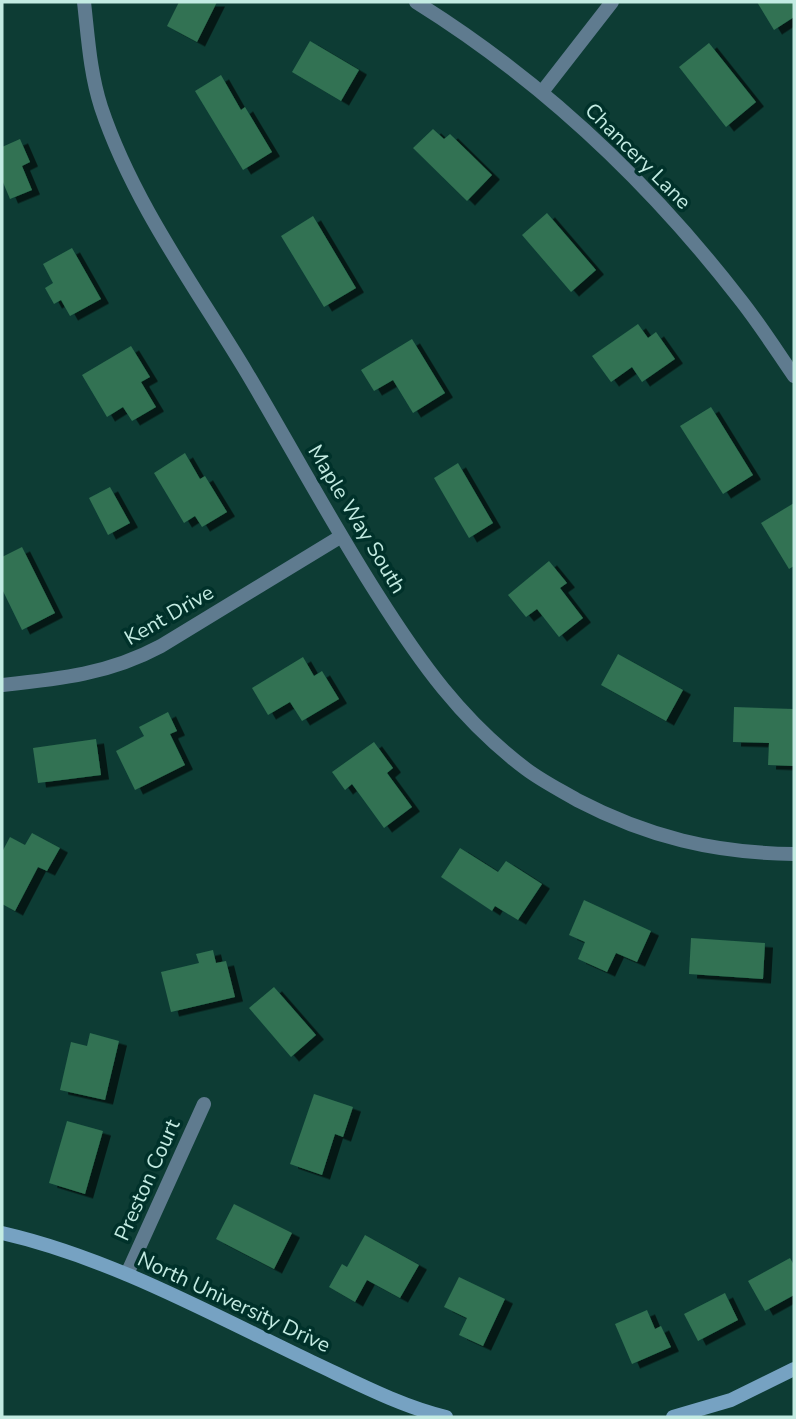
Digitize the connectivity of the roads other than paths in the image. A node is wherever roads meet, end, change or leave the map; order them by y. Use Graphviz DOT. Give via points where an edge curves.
graph roads {
  1 [pos="84,2"];
  2 [pos="416,2"];
  3 [pos="612,2"];
  4 [pos="542,92"];
  5 [pos="794,376"];
  6 [pos="340,537"];
  7 [pos="2,685"];
  8 [pos="794,854"];
  9 [pos="204,1104"];
  10 [pos="2,1233"];
  11 [pos="127,1274"];
  12 [pos="794,1368"];
  13 [pos="442,1417"];
  14 [pos="673,1417"];
  1 -- 6 [label="street, Maple Way South" via="94,79 118,147 159,229"];
  2 -- 4 [label="street, Chancery Lane"];
  3 -- 4 [label="street"];
  4 -- 5 [label="street, Chancery Lane" via="642,186 701,251"];
  6 -- 7 [label="street, Kent Drive" via="134,660 93,673"];
  6 -- 8 [label="street, Maple Way South" via="438,685 479,730 527,770 610,817 643,830 707,847"];
  9 -- 11 [label="street, Preston Court"];
  10 -- 11 [label="street, North University Drive"];
  11 -- 13 [label="street, North University Drive" via="338,1374"];
  12 -- 14 [label="street" via="731,1400"];
}
